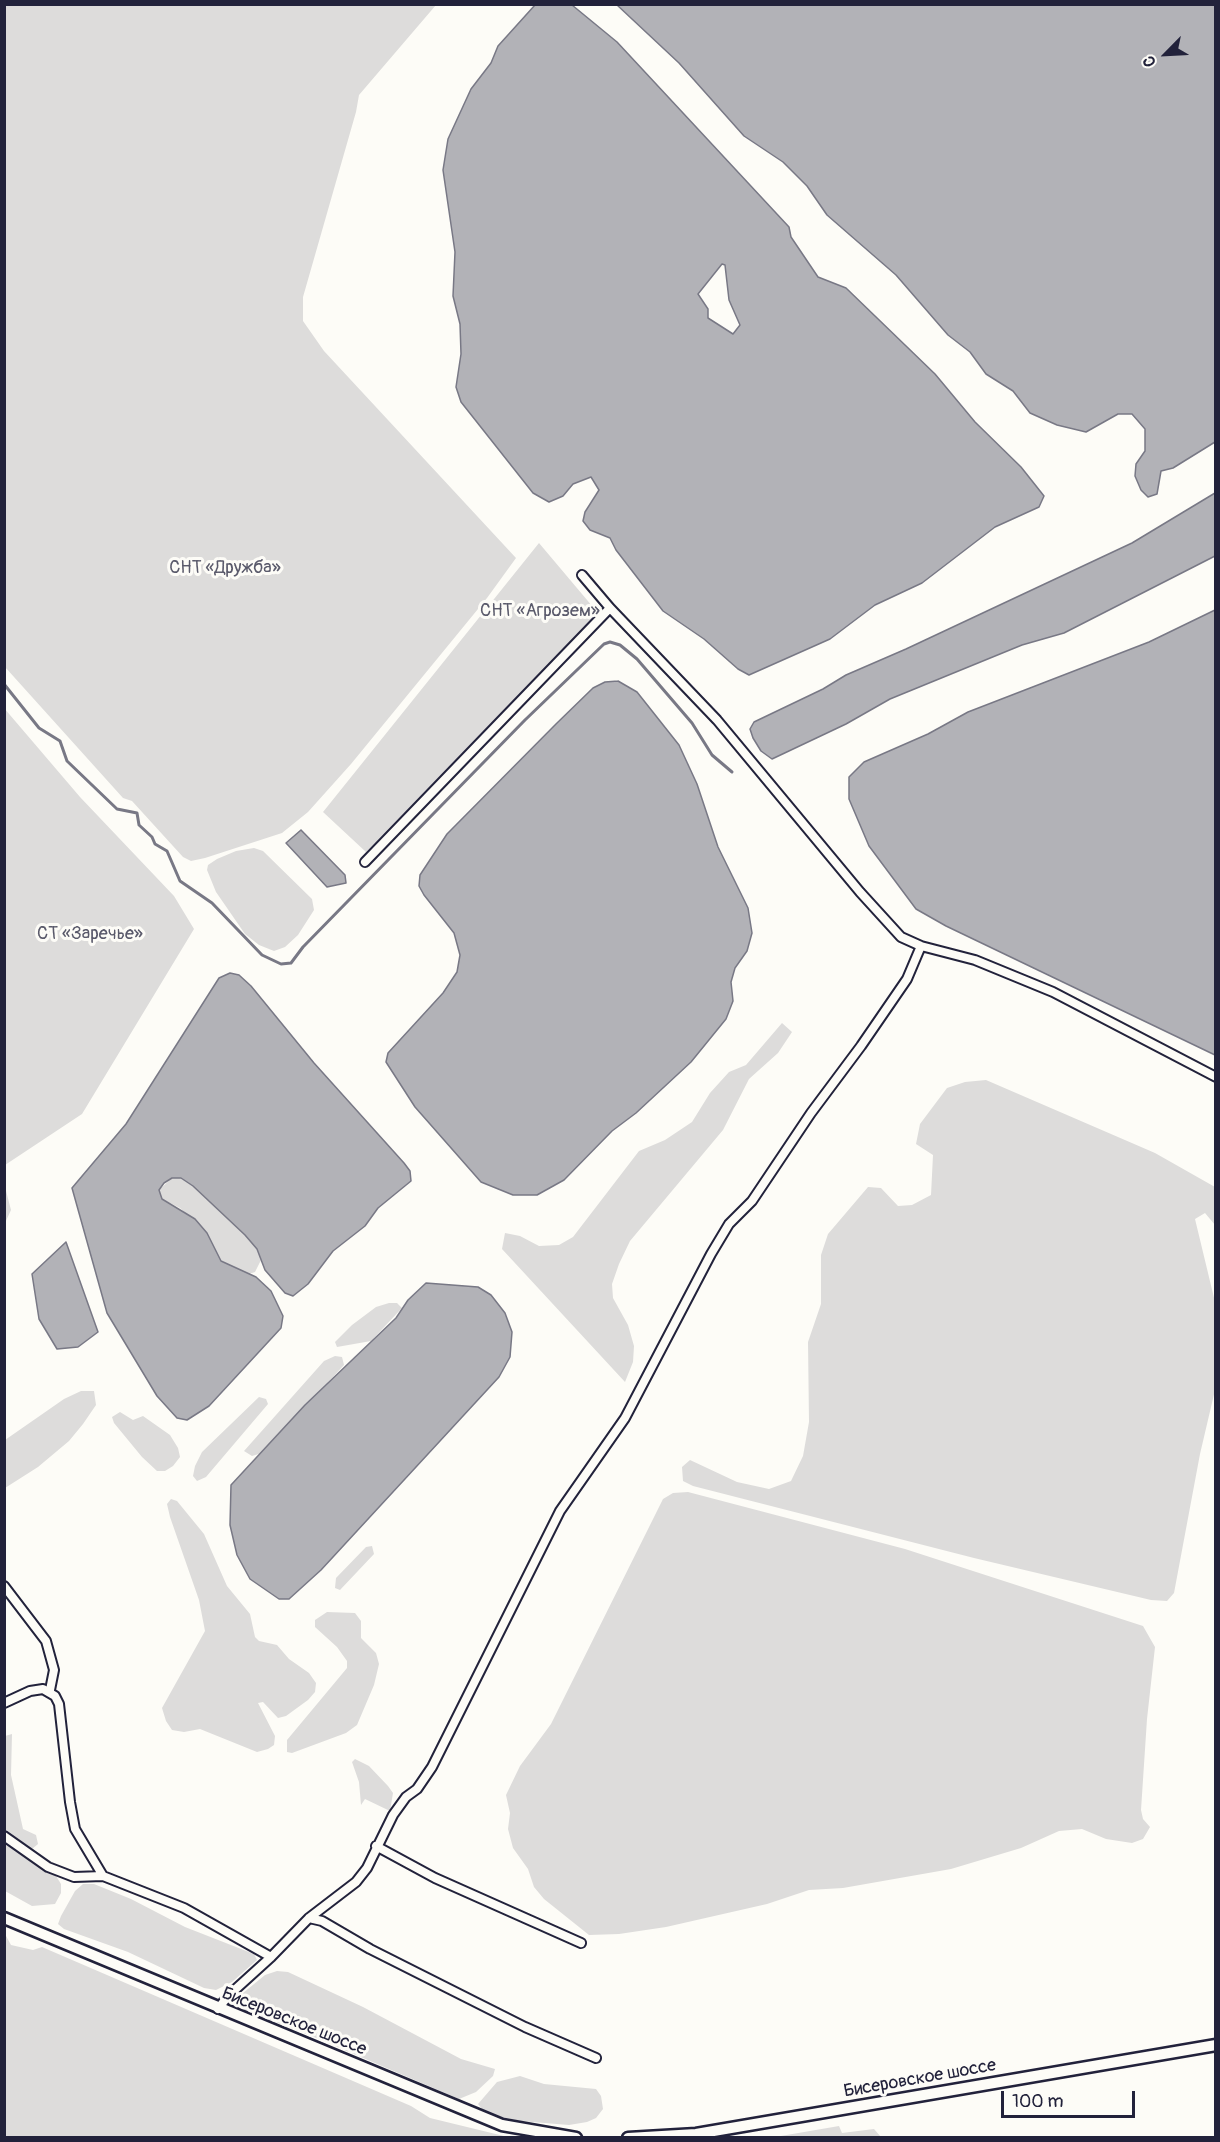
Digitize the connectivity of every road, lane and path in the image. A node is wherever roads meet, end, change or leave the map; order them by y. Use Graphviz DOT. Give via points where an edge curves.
graph roads {
  1 [pos="582,575"];
  2 [pos="610,608"];
  3 [pos="365,862"];
  4 [pos="921,946"];
  5 [pos="1215,1077"];
  6 [pos="4,1586"];
  7 [pos="50,1690"];
  8 [pos="4,1703"];
  9 [pos="4,1836"];
  10 [pos="376,1846"];
  11 [pos="103,1876"];
  12 [pos="4,1918"];
  13 [pos="309,1918"];
  14 [pos="580,1943"];
  15 [pos="271,1957"];
  16 [pos="218,2009"];
  17 [pos="1215,2045"];
  18 [pos="596,2058"];
  19 [pos="576,2138"];
  20 [pos="628,2138"];
  1 -- 2 [label="street"];
  2 -- 3 [label="street"];
  2 -- 4 [label="street" via="717,720 886,923 901,937"];
  4 -- 5 [label="street" via="975,960 1053,993"];
  4 -- 10 [label="street" via="907,979 861,1046 752,1201 729,1224 625,1418 560,1511 432,1767 393,1815"];
  6 -- 7 [label="street" via="46,1641 54,1670"];
  7 -- 8 [label="street" via="30,1691"];
  7 -- 11 [label="street" via="59,1704 75,1829"];
  9 -- 11 [label="street" via="48,1867 74,1877"];
  10 -- 13 [label="street" via="356,1882"];
  10 -- 14 [label="street" via="435,1878"];
  11 -- 15 [label="street" via="184,1908"];
  12 -- 16 [label="main road, Бисеровское шоссе"];
  13 -- 15 [label="street"];
  13 -- 18 [label="street" via="322,1921 525,2027"];
  15 -- 16 [label="street"];
  16 -- 19 [label="main road, Бисеровское шоссе" via="502,2125"];
  17 -- 20 [label="main road, Бисеровское шоссе" via="696,2134"];
}
